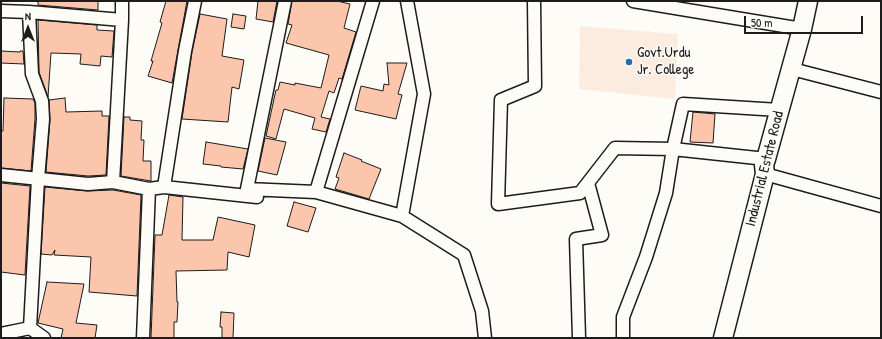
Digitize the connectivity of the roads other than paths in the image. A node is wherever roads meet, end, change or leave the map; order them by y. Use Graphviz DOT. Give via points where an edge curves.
graph roads {
  1 [pos="122,1"];
  2 [pos="195,1"];
  3 [pos="285,1"];
  4 [pos="373,1"];
  5 [pos="407,1"];
  6 [pos="534,1"];
  7 [pos="634,1"];
  8 [pos="808,1"];
  9 [pos="1,11"];
  10 [pos="29,12"];
  11 [pos="122,20"];
  12 [pos="802,29"];
  13 [pos="792,69"];
  14 [pos="881,92"];
  15 [pos="779,110"];
  16 [pos="673,149"];
  17 [pos="765,166"];
  18 [pos="1,176"];
  19 [pos="38,179"];
  20 [pos="113,182"];
  21 [pos="588,183"];
  22 [pos="164,187"];
  23 [pos="149,189"];
  24 [pos="247,189"];
  25 [pos="316,192"];
  26 [pos="881,206"];
  27 [pos="402,216"];
  28 [pos="30,328"];
  29 [pos="1,334"];
  30 [pos="44,338"];
  31 [pos="143,338"];
  32 [pos="485,338"];
  33 [pos="579,338"];
  34 [pos="623,338"];
  35 [pos="723,338"];
  1 -- 11 [label="street"];
  2 -- 22 [label="street"];
  3 -- 24 [label="street"];
  4 -- 25 [label="street"];
  5 -- 27 [label="street" via="424,94"];
  6 -- 21 [label="street" via="535,86 500,100 498,204 580,193"];
  7 -- 12 [label="street"];
  8 -- 12 [label="main road, Industrial Estate Road"];
  9 -- 10 [label="street"];
  10 -- 11 [label="street"];
  10 -- 19 [label="street" via="32,74 42,101 43,125"];
  11 -- 20 [label="street"];
  12 -- 13 [label="main road, Industrial Estate Road"];
  13 -- 14 [label="street"];
  13 -- 15 [label="main road, Industrial Estate Road"];
  15 -- 16 [label="street" via="682,104"];
  15 -- 17 [label="main road, Industrial Estate Road"];
  16 -- 17 [label="street"];
  16 -- 21 [label="street" via="615,148"];
  16 -- 34 [label="street" via="666,192 646,257 623,317"];
  17 -- 26 [label="street"];
  17 -- 35 [label="main road, Industrial Estate Road"];
  18 -- 19 [label="street"];
  19 -- 20 [label="street" via="88,184"];
  19 -- 28 [label="street"];
  20 -- 23 [label="street"];
  21 -- 33 [label="street" via="602,235 576,239"];
  22 -- 23 [label="street"];
  22 -- 24 [label="street" via="257,197"];
  23 -- 31 [label="street"];
  24 -- 25 [label="street"];
  25 -- 27 [label="street"];
  27 -- 32 [label="street" via="464,255 482,311"];
  28 -- 29 [label="street"];
  28 -- 30 [label="street"];
}
